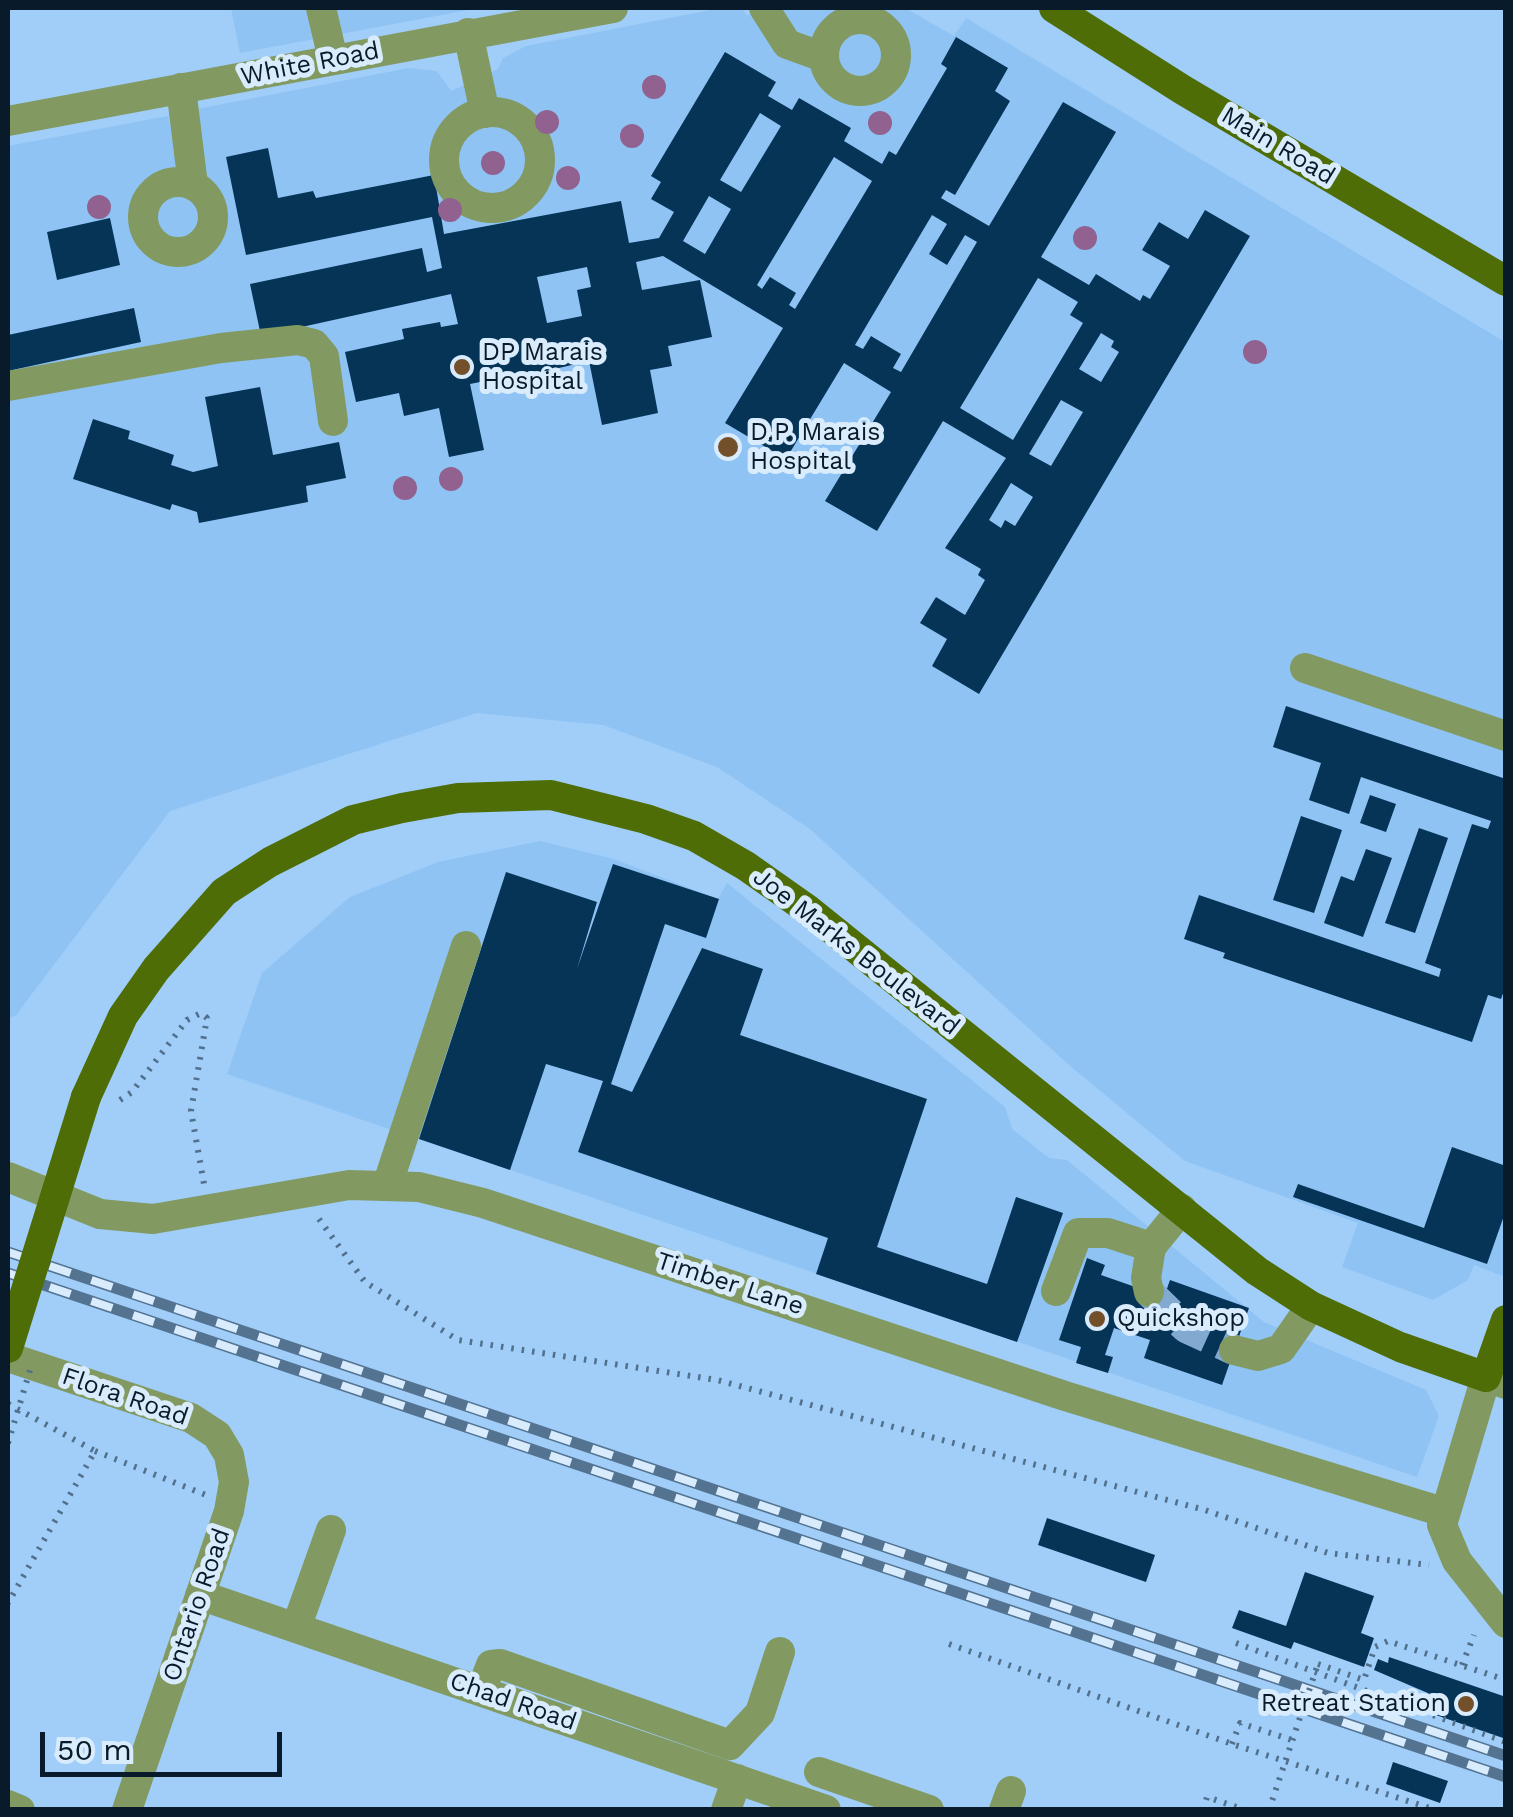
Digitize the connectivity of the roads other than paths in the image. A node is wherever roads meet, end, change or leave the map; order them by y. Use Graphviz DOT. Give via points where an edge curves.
graph roads {
  1 [pos="321,8"];
  2 [pos="613,8"];
  3 [pos="764,8"];
  4 [pos="1054,8"];
  5 [pos="468,33"];
  6 [pos="824,58"];
  7 [pos="333,59"];
  8 [pos="181,88"];
  9 [pos="485,112"];
  10 [pos="8,121"];
  11 [pos="192,185"];
  12 [pos="1506,281"];
  13 [pos="8,386"];
  14 [pos="333,421"];
  15 [pos="1304,668"];
  16 [pos="1506,736"];
  17 [pos="466,946"];
  18 [pos="8,1177"];
  19 [pos="388,1183"];
  20 [pos="1182,1210"];
  21 [pos="1151,1247"];
  22 [pos="1056,1291"];
  23 [pos="1149,1292"];
  24 [pos="1311,1306"];
  25 [pos="1506,1320"];
  26 [pos="8,1348"];
  27 [pos="1234,1350"];
  28 [pos="8,1357"];
  29 [pos="1496,1380"];
  30 [pos="229,1454"];
  31 [pos="1442,1512"];
  32 [pos="331,1530"];
  33 [pos="200,1595"];
  34 [pos="1506,1623"];
  35 [pos="296,1628"];
  36 [pos="780,1652"];
  37 [pos="481,1691"];
  38 [pos="819,1772"];
  39 [pos="737,1779"];
  40 [pos="8,1806"];
  41 [pos="20,1810"];
  42 [pos="126,1810"];
  43 [pos="726,1810"];
  44 [pos="826,1810"];
  45 [pos="929,1810"];
  1 -- 7 [label="street"];
  2 -- 5 [label="street, White Road"];
  3 -- 6 [label="street" via="787,44"];
  4 -- 12 [label="main road, Main Road"];
  5 -- 7 [label="street, White Road"];
  5 -- 9 [label="street"];
  7 -- 8 [label="street, White Road"];
  8 -- 10 [label="street, White Road"];
  8 -- 11 [label="street"];
  13 -- 14 [label="street" via="298,340 324,356"];
  15 -- 16 [label="street"];
  17 -- 19 [label="street"];
  18 -- 19 [label="street, Timber Lane" via="100,1214 153,1219"];
  19 -- 31 [label="street, Timber Lane" via="483,1203 1065,1396"];
  20 -- 21 [label="street"];
  20 -- 24 [label="main road, Joe Marks Boulevard"];
  20 -- 26 [label="main road, Joe Marks Boulevard, bridge" via="746,866 662,824 600,804 551,795 458,798 354,820 270,862 224,892 156,970 123,1016 100,1100"];
  21 -- 22 [label="street" via="1108,1233 1078,1233"];
  21 -- 23 [label="street"];
  24 -- 27 [label="street" via="1281,1349 1258,1356"];
  24 -- 29 [label="main road, Joe Marks Boulevard" via="1400,1347"];
  25 -- 29 [label="main road"];
  28 -- 30 [label="street, Flora Road" via="191,1418 217,1434"];
  29 -- 31 [label="street"];
  30 -- 33 [label="street, Ontario Road" via="231,1505"];
  31 -- 34 [label="street" via="1444,1536 1457,1561"];
  32 -- 35 [label="street"];
  33 -- 35 [label="street, Chad Road"];
  33 -- 42 [label="street, Ontario Road"];
  35 -- 37 [label="street, Chad Road"];
  36 -- 37 [label="street" via="760,1713 730,1745 500,1664 491,1665"];
  37 -- 39 [label="street, Chad Road"];
  38 -- 45 [label="street"];
  39 -- 43 [label="street"];
  39 -- 44 [label="street, Chad Road"];
  40 -- 41 [label="street"];
}
